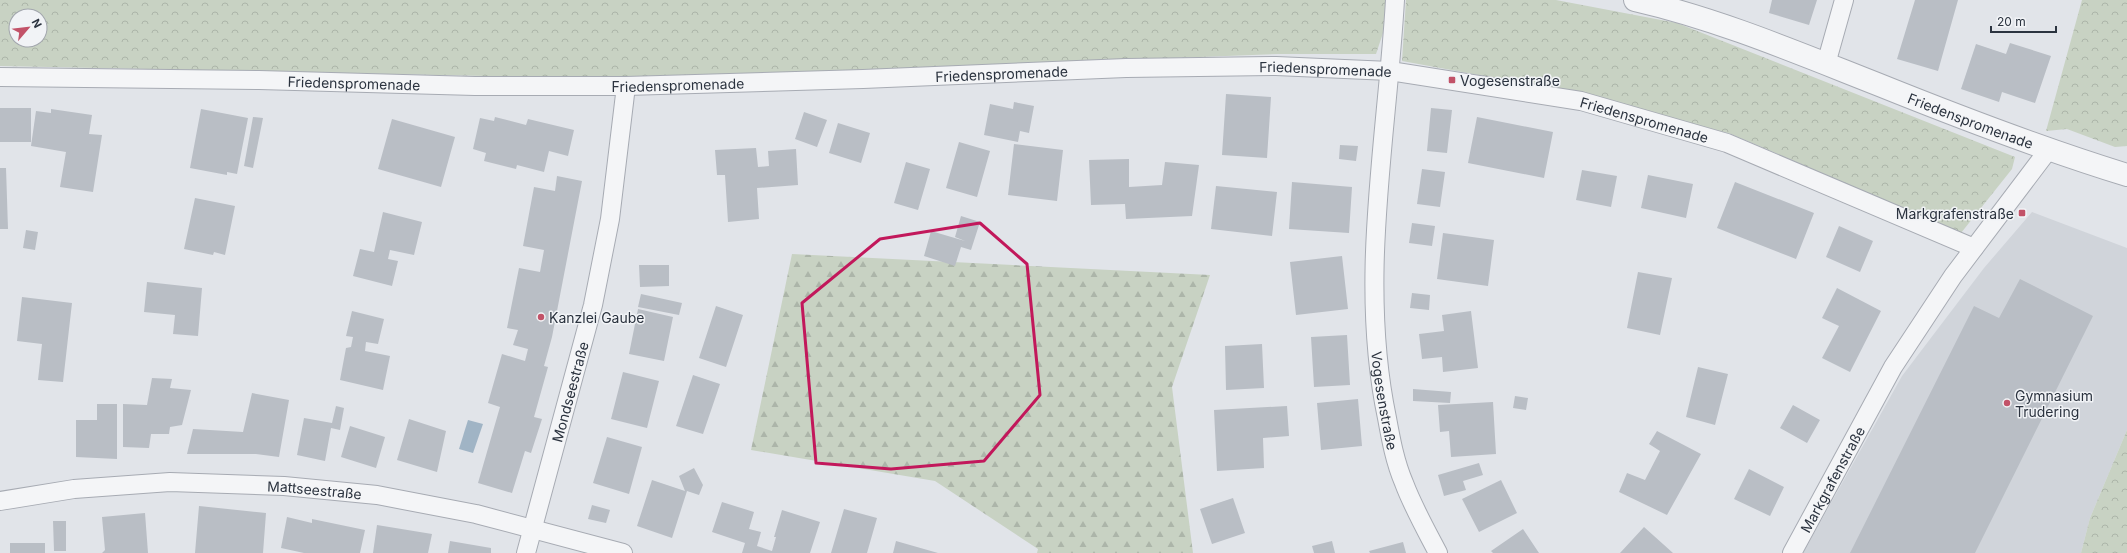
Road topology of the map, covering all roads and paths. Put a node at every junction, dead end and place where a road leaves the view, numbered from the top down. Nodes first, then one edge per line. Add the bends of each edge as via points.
1 (1395, 0) edge
2 (1635, 0) edge
3 (1844, 0) edge
4 (1826, 64) junction
5 (1390, 71) junction
6 (0, 77) edge
7 (626, 86) junction
8 (2049, 149) junction
9 (2127, 175) edge
10 (1974, 248) junction
11 (0, 500) edge
12 (532, 530) junction
13 (526, 553) edge
14 (623, 553) edge
15 (1438, 553) edge
16 (1792, 553) edge

1 - 5 street, Vogesenstraße
2 - 4 street, Friedenspromenade via 1680,10
3 - 4 street
4 - 8 street, Friedenspromenade
5 - 7 street, Friedenspromenade via 1276,66 1126,68
5 - 10 street, Friedenspromenade via 1581,101 1727,143
5 - 15 street, Vogesenstraße via 1375,236 1374,313 1380,385 1394,453 1404,482
6 - 7 street, Friedenspromenade via 475,86
7 - 12 street, Mondseestraße via 610,219 593,305
8 - 9 street, Friedenspromenade
8 - 10 street, Markgrafenstraße
10 - 16 street, Markgrafenstraße via 1893,366
11 - 12 street, Mattseestraße via 74,489 170,482 284,486 377,495 476,514
12 - 13 street, Mondseestraße
12 - 14 street, Mattseestraße

